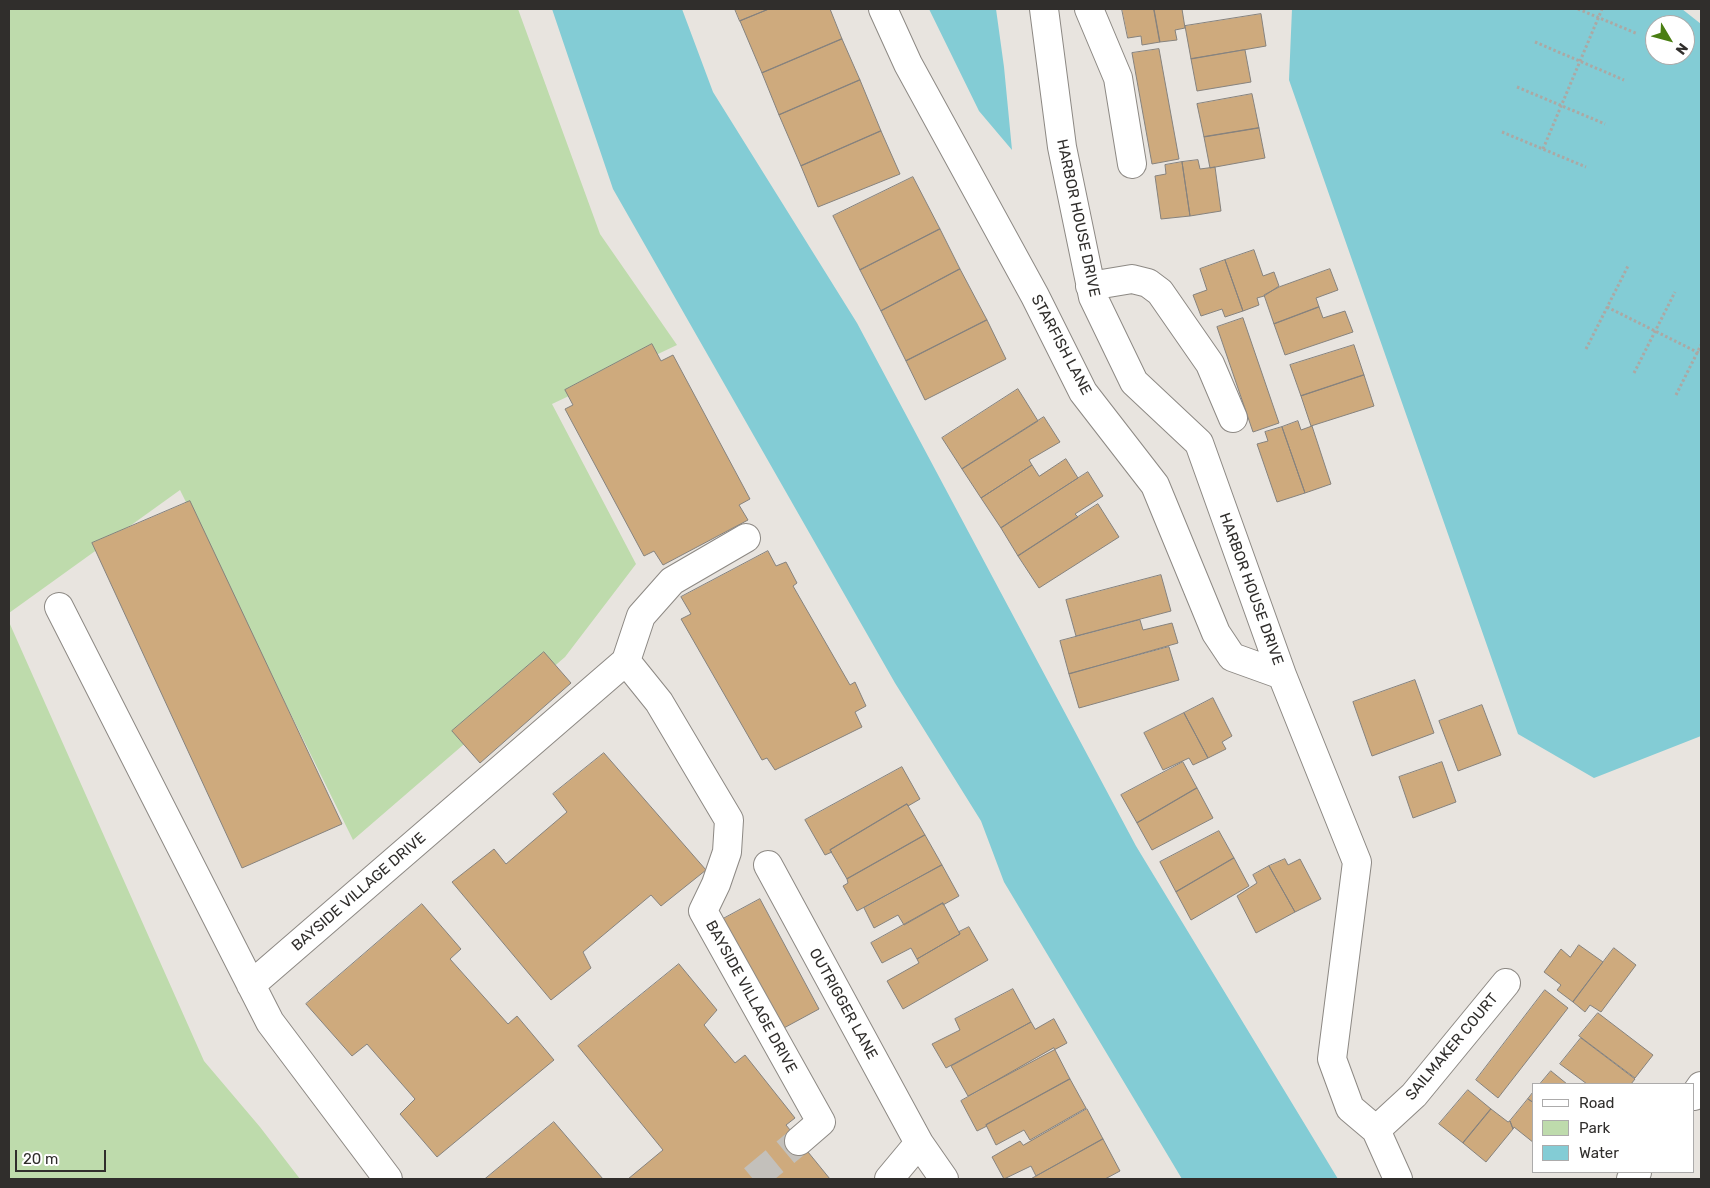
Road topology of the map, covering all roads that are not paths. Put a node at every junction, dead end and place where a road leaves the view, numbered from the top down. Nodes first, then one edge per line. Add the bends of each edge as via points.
1 (883, 9) edge
2 (1044, 9) edge
3 (1089, 9) edge
4 (1132, 164) dead end
5 (1090, 286) junction
6 (1233, 418) dead end
7 (746, 538) dead end
8 (59, 607) dead end
9 (626, 661) junction
10 (1282, 675) junction
11 (768, 865) dead end
12 (1506, 983) dead end
13 (251, 985) junction
14 (1376, 1130) junction
15 (799, 1140) tunnel mouth
16 (919, 1143) junction
17 (388, 1179) edge
18 (889, 1179) edge
19 (944, 1179) edge
20 (1398, 1179) edge

1 - 10 street, STARFISH LANE via 908,64 1031,288 1083,392 1155,485 1216,633 1232,657
2 - 5 street, HARBOR HOUSE DRIVE via 1062,147
3 - 4 street via 1118,78
5 - 6 street via 1132,280 1148,283 1160,292 1210,364
5 - 10 street, HARBOR HOUSE DRIVE via 1134,382 1199,443
7 - 9 street via 672,581 641,616
8 - 13 street
9 - 13 street, BAYSIDE VILLAGE DRIVE
9 - 15 street, BAYSIDE VILLAGE DRIVE via 659,702 729,820 727,852 703,911 821,1122
10 - 14 street, HARBOR HOUSE DRIVE via 1357,862 1332,1059 1350,1108
11 - 16 street, OUTRIGGER LANE
12 - 14 street, SAILMAKER COURT via 1414,1095
13 - 17 street via 270,1022
14 - 20 street, HARBOR HOUSE DRIVE
16 - 18 street
16 - 19 street, OUTRIGGER LANE

